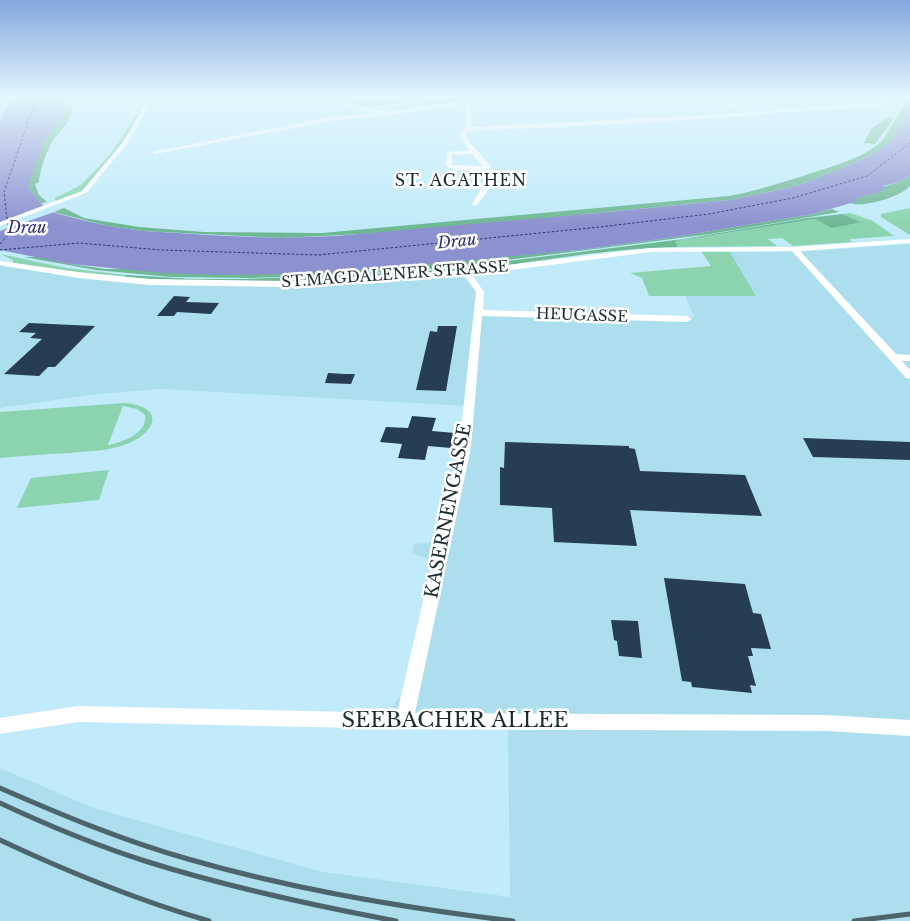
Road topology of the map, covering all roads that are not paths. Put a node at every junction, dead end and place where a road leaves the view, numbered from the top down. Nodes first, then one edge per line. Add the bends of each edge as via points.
1 (128, 139) edge
2 (224, 139) edge
3 (464, 139) edge
4 (155, 152) dead end
5 (472, 152) junction
6 (488, 168) junction
7 (68, 202) junction
8 (475, 204) dead end
9 (0, 224) edge
10 (0, 229) edge
11 (910, 241) edge
12 (794, 249) junction
13 (0, 263) edge
14 (467, 273) junction
15 (477, 313) junction
16 (687, 319) dead end
17 (891, 357) junction
18 (910, 358) edge
19 (910, 376) edge
20 (404, 721) junction
21 (0, 726) edge
22 (910, 728) edge

1 - 7 street via 86,194
2 - 4 street
3 - 5 street
5 - 6 street
5 - 6 street via 449,154 450,166
6 - 8 street via 490,181
7 - 9 street
7 - 10 street
11 - 12 street, ST.MAGDALENER STRASSE
12 - 14 street, ST.MAGDALENER STRASSE via 651,250
12 - 17 street
13 - 14 street, ST.MAGDALENER STRASSE via 161,283 287,284
14 - 15 street, KASERNENGASSE via 479,290
15 - 16 street, HEUGASSE
15 - 20 street, KASERNENGASSE via 465,447
17 - 18 street
17 - 19 street
20 - 21 street, SEEBACHER ALLEE via 78,714
20 - 22 street, SEEBACHER ALLEE via 826,723

